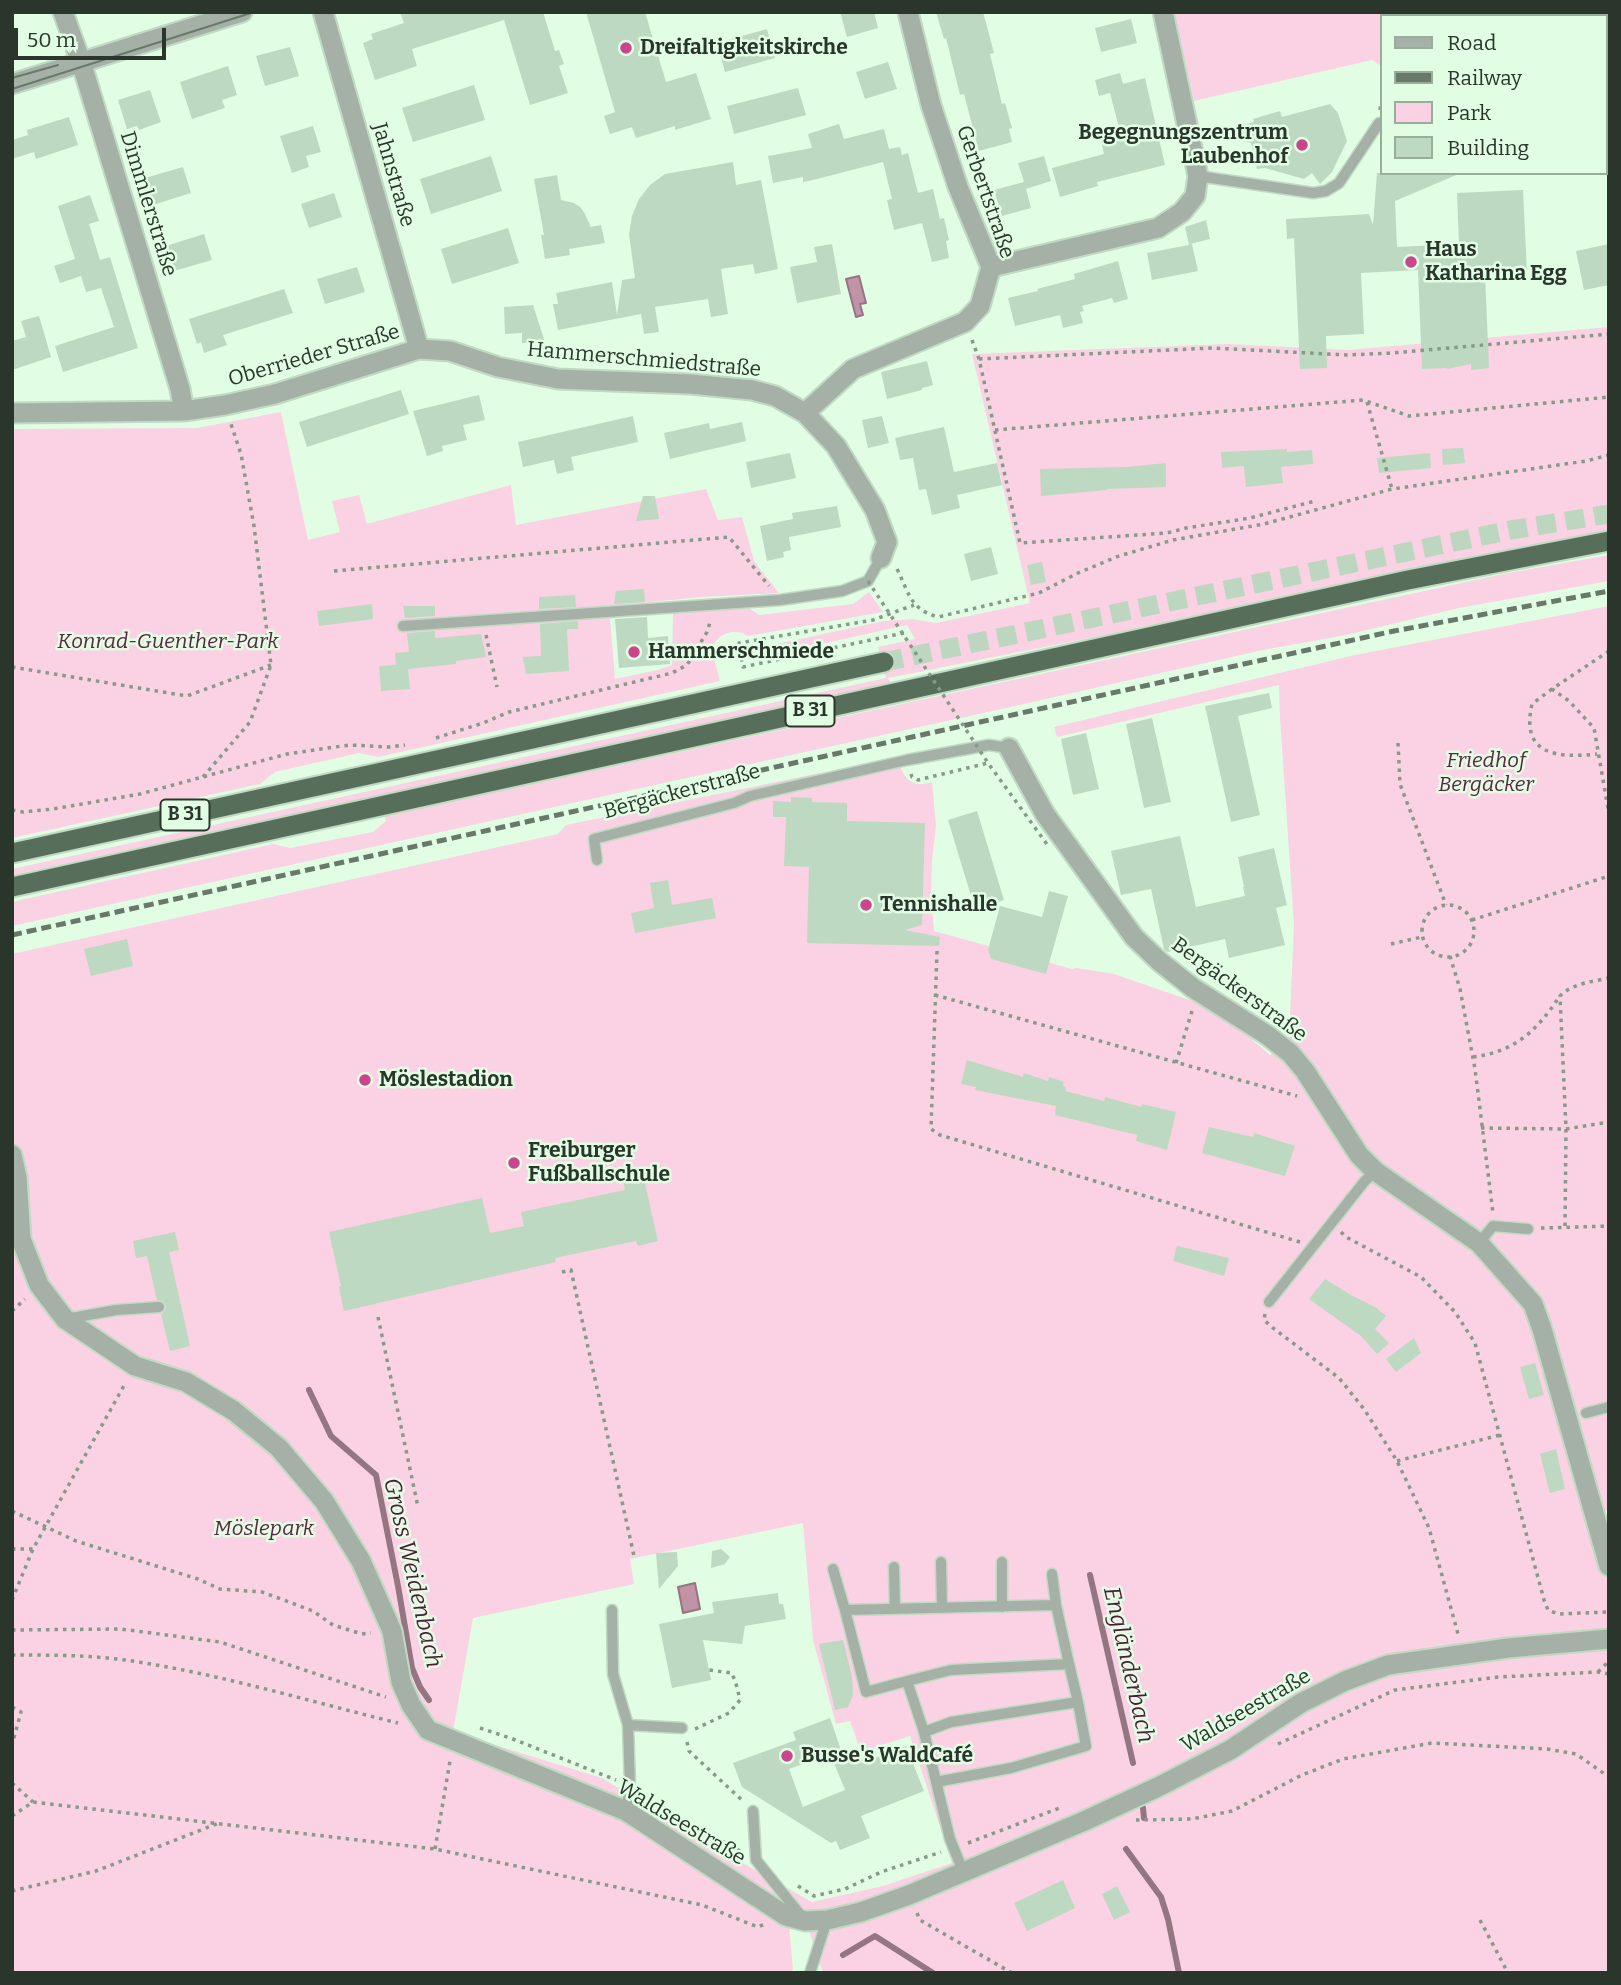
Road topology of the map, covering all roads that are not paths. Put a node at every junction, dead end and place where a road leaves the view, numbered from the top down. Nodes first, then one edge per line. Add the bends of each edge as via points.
1 (64, 12) edge
2 (242, 12) edge
3 (323, 12) edge
4 (908, 12) edge
5 (1163, 12) edge
6 (82, 64) junction
7 (12, 85) edge
8 (1379, 123) dead end
9 (1198, 176) junction
10 (991, 267) junction
11 (419, 349) junction
12 (184, 411) junction
13 (12, 413) edge
14 (804, 413) junction
15 (1609, 541) edge
16 (881, 558) joint
17 (403, 626) dead end
18 (884, 662) tunnel mouth
19 (1009, 748) joint
20 (12, 853) edge
21 (597, 860) dead end
22 (12, 887) edge
23 (12, 1155) edge
24 (1375, 1171) junction
25 (1528, 1229) road end
26 (1479, 1243) junction
27 (1269, 1301) road end
28 (159, 1307) dead end
29 (65, 1319) junction
30 (1609, 1407) edge
31 (1586, 1413) dead end
32 (1002, 1562) dead end
33 (941, 1563) dead end
34 (1609, 1566) edge
35 (894, 1567) dead end
36 (833, 1569) dead end
37 (1052, 1574) dead end
38 (1056, 1605) junction
39 (1002, 1606) junction
40 (942, 1608) junction
41 (895, 1609) junction
42 (612, 1610) dead end
43 (845, 1610) junction
44 (1609, 1639) edge
45 (1069, 1664) junction
46 (907, 1681) junction
47 (1079, 1702) junction
48 (628, 1725) junction
49 (682, 1728) road end
50 (924, 1732) junction
51 (936, 1782) junction
52 (626, 1811) junction
53 (753, 1811) road end
54 (963, 1871) junction
55 (796, 1918) junction
56 (827, 1920) junction
57 (810, 1973) edge

1 - 6 street, Dimmlerstraße
2 - 6 street
3 - 11 street, Jahnstraße
4 - 10 street, Gerbertstraße via 931,105
5 - 9 street
6 - 7 street
6 - 12 street, Dimmlerstraße
8 - 9 lane via 1339,183 1326,191
9 - 10 street via 1195,196 1182,212 1158,228
10 - 14 street, Gerbertstraße via 979,306 965,322 853,369
11 - 12 street, Oberrieder Straße via 275,394
11 - 14 street, Hammerschmiedstraße via 450,351 558,379 752,390 775,396
12 - 13 street, Oberrieder Straße
14 - 16 street, Hammerschmiedstraße via 836,446 875,510 887,542
15 - 22 highway, B 31 via 1408,580
16 - 17 lane, Hammerschmiedstraße via 869,581 842,591 780,600
18 - 20 highway, B 31
19 - 21 lane, Bergäckerstraße via 989,745 907,760 750,796 594,839
19 - 24 street, Bergäckerstraße via 1050,821 1134,937 1202,994 1290,1053 1359,1155
23 - 29 street via 21,1239 39,1285
24 - 26 street, Bergäckerstraße
24 - 27 lane
25 - 26 lane via 1493,1226
26 - 34 street, Bergäckerstraße via 1534,1304
28 - 29 lane
29 - 52 street, Waldseestraße via 135,1366 187,1381 279,1448 324,1501 360,1561 392,1631 401,1682 428,1730
30 - 31 lane
32 - 39 lane
33 - 40 lane
35 - 41 lane
36 - 43 lane
37 - 38 lane
38 - 39 lane
38 - 45 lane
39 - 40 lane
40 - 41 lane
41 - 43 lane
42 - 48 lane via 613,1674
43 - 46 lane via 866,1692
44 - 54 street, Waldseestraße via 1388,1665 1300,1703 1230,1750 1158,1787
45 - 46 lane via 951,1670
45 - 47 lane
46 - 50 lane
47 - 50 lane via 951,1722
47 - 51 lane via 1086,1746 1011,1768
48 - 49 lane
48 - 52 lane
50 - 51 lane
51 - 54 lane
52 - 55 street, Waldseestraße
53 - 55 lane via 756,1860
54 - 56 street, Waldseestraße via 909,1895
55 - 56 street, Waldseestraße
56 - 57 lane

